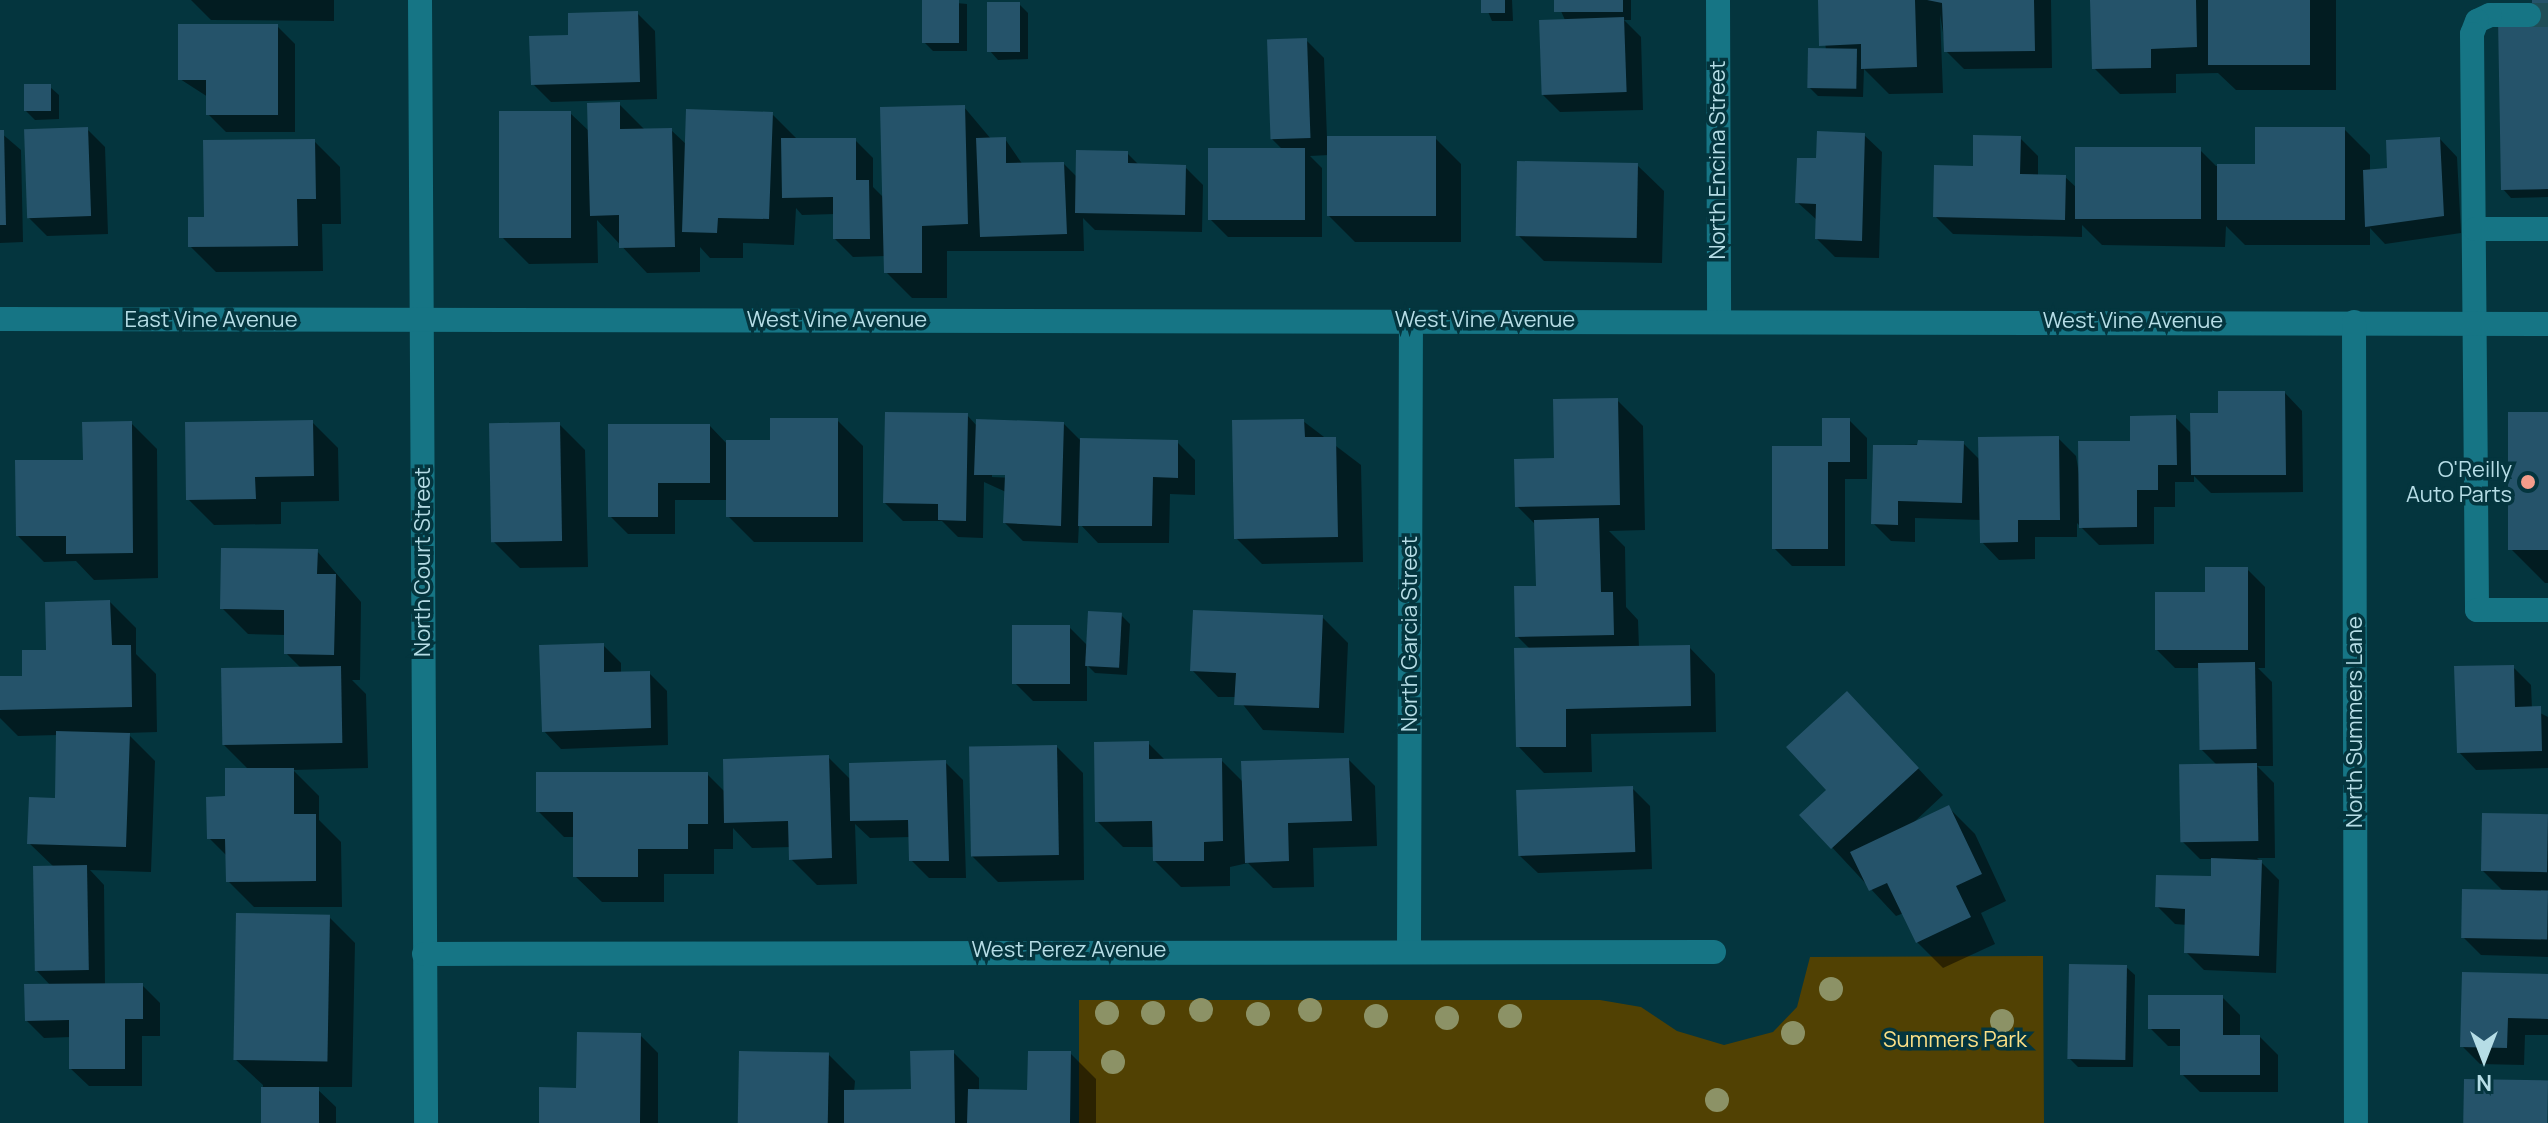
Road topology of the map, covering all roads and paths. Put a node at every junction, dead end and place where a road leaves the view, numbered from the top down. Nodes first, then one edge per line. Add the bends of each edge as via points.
1 (420, 0) edge
2 (1718, 0) edge
3 (2529, 15) tunnel mouth
4 (2475, 229) junction
5 (2548, 229) edge
6 (0, 319) edge
7 (1719, 319) junction
8 (422, 320) junction
9 (1411, 320) junction
10 (2354, 322) junction
11 (2474, 323) junction
12 (2548, 324) edge
13 (2548, 610) edge
14 (1409, 947) junction
15 (1714, 952) dead end
16 (424, 954) junction
17 (426, 1123) edge
18 (2356, 1123) edge

1 - 8 street, North Court Street
2 - 7 street, North Encina Street
3 - 4 street via 2490,15 2477,21 2472,34
4 - 5 street
4 - 11 street
6 - 8 street, East Vine Avenue
7 - 9 street, West Vine Avenue
7 - 10 street, West Vine Avenue
8 - 9 street, West Vine Avenue
8 - 16 street, North Court Street
9 - 14 street, North Garcia Street
10 - 11 street, West Vine Avenue
10 - 18 street, North Summers Lane
11 - 12 street, West Vine Avenue
11 - 13 street via 2477,610
14 - 15 street, West Perez Avenue
14 - 16 street, West Perez Avenue
16 - 17 street, North Court Street

